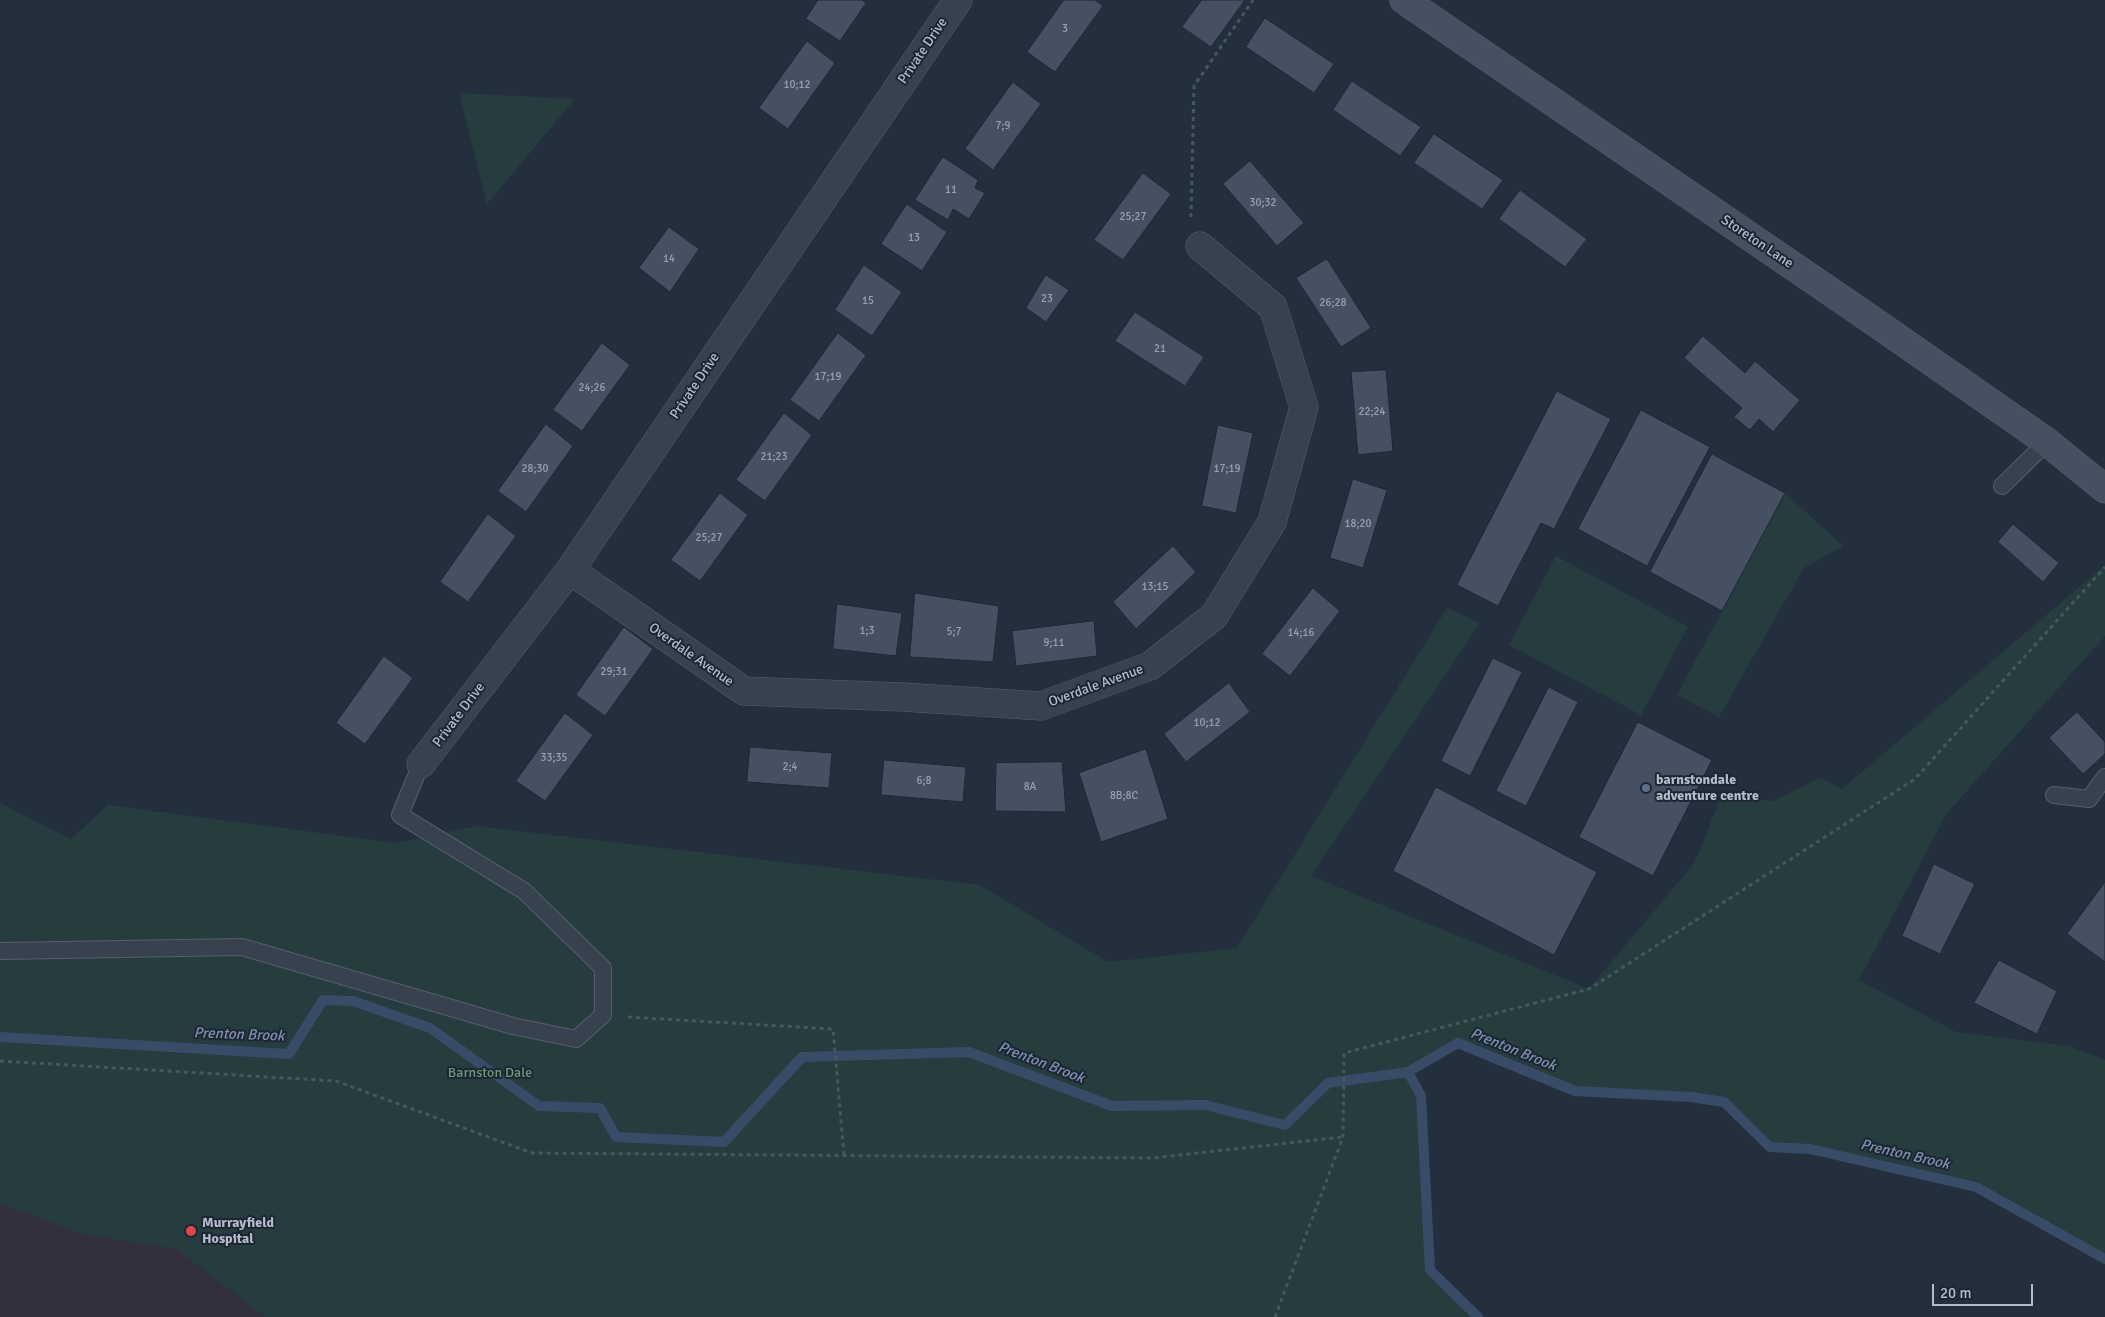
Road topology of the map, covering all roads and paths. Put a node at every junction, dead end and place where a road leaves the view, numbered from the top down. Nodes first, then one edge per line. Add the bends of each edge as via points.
1 (958, 0) edge
2 (1253, 0) edge
3 (1404, 0) edge
4 (1200, 246) joint
5 (2047, 442) junction
6 (2002, 486) dead end
7 (2105, 489) edge
8 (2105, 567) edge
9 (570, 570) junction
10 (421, 764) joint
11 (2105, 778) edge
12 (2054, 795) dead end
13 (0, 951) edge
14 (603, 1016) junction
15 (0, 1061) edge
16 (1343, 1137) junction
17 (844, 1156) junction
18 (1276, 1317) edge

1 - 9 street, Private Drive
2 - 4 path via 1194,86 1190,214
3 - 5 street, Storeton Lane
4 - 9 street, Overdale Avenue via 1273,307 1304,407 1272,522 1214,616 1150,666 1041,706 744,691
5 - 6 lane
5 - 7 street, Storeton Lane
8 - 16 path via 1915,779 1589,989 1344,1053
9 - 10 street, Private Drive
10 - 14 lane via 400,815 524,891 603,968
11 - 12 lane via 2089,799
13 - 14 lane via 242,947 513,1026 576,1039
14 - 17 path via 833,1029
15 - 17 path via 336,1081 532,1153
16 - 17 path via 1152,1158
16 - 18 path

